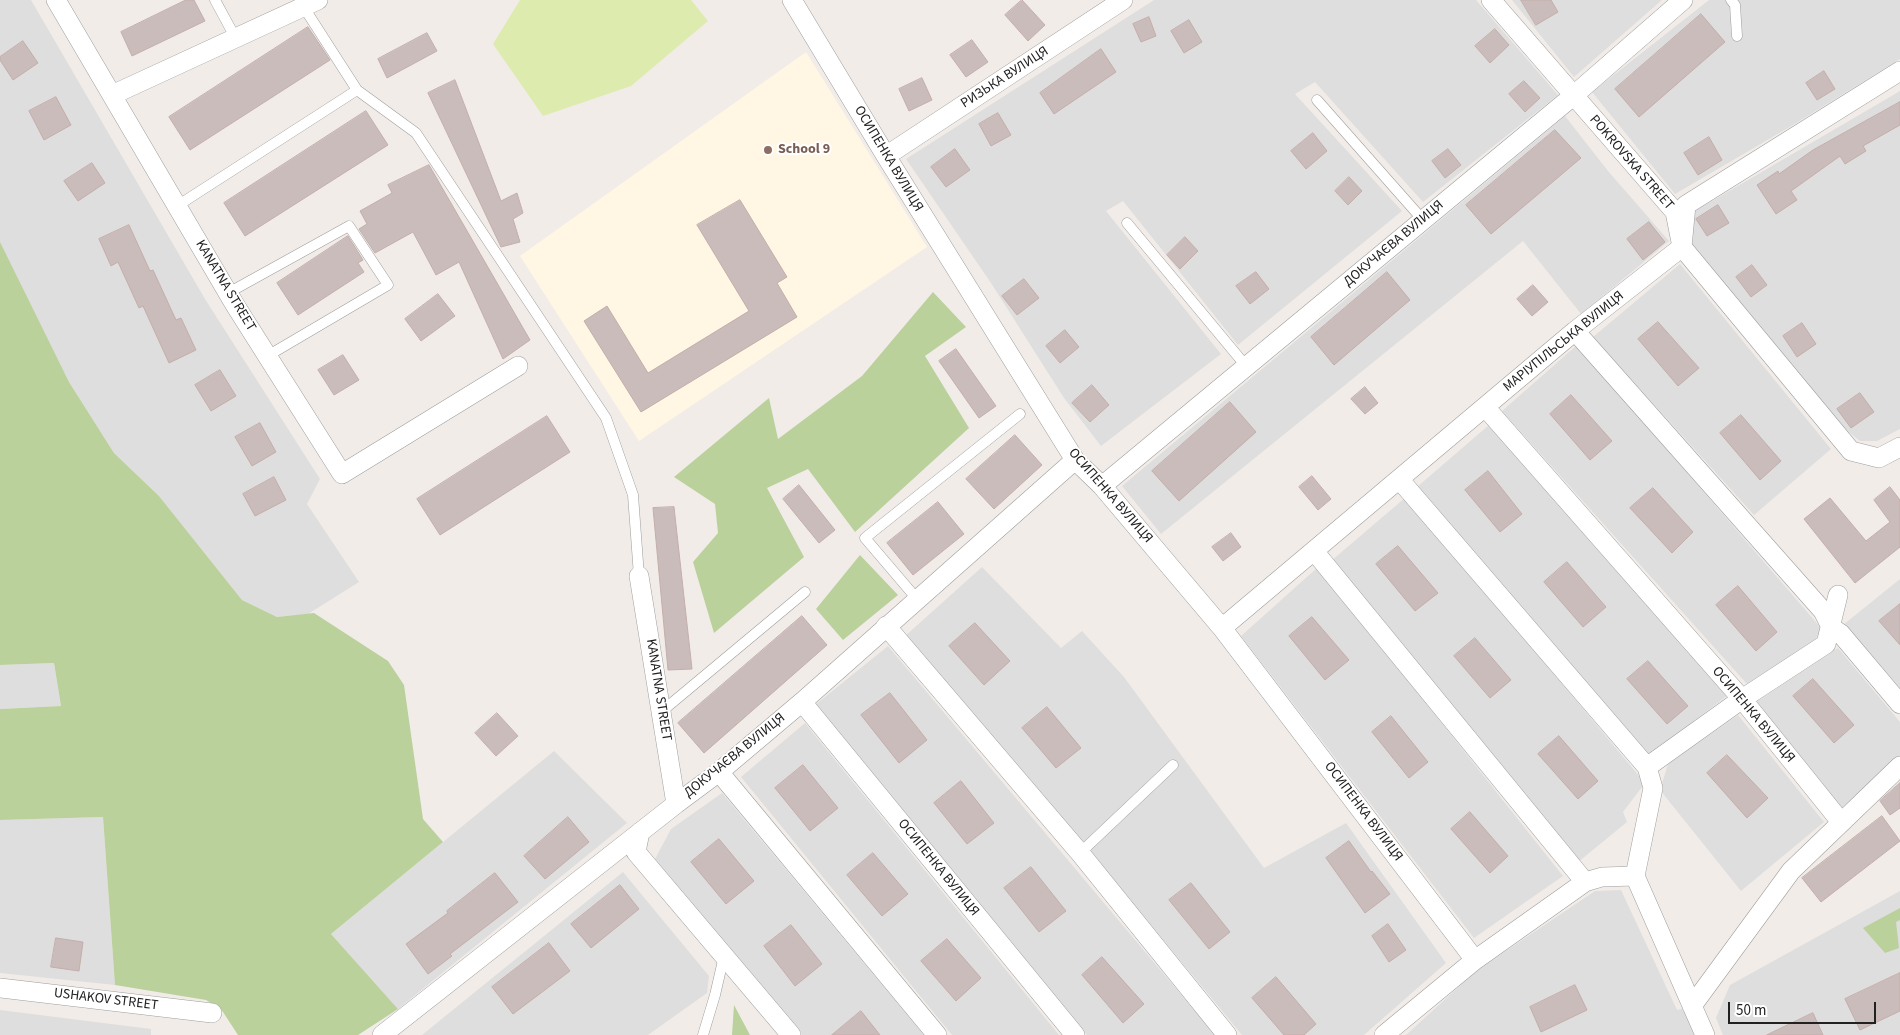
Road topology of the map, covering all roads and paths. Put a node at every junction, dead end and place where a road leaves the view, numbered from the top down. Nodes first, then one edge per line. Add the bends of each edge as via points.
1 (56, 0) edge
2 (215, 0) edge
3 (792, 0) edge
4 (1123, 0) edge
5 (1491, 0) edge
6 (1683, 0) edge
7 (1731, 0) edge
8 (311, 3) edge
9 (1737, 36) dead end
10 (235, 37) junction
11 (1900, 71) edge
12 (357, 90) junction
13 (112, 95) junction
14 (1573, 96) junction
15 (1317, 100) dead end
16 (886, 156) junction
17 (177, 206) junction
18 (1423, 220) junction
19 (1127, 223) dead end
20 (1682, 247) junction
21 (228, 293) junction
22 (1575, 331) junction
23 (269, 355) junction
24 (518, 366) dead end
25 (1246, 366) junction
26 (1485, 407) junction
27 (1020, 414) dead end
28 (1900, 447) edge
29 (1075, 460) junction
30 (1399, 480) junction
31 (1102, 486) junction
32 (1314, 551) junction
33 (639, 576) joint
34 (805, 592) dead end
35 (1838, 596) dead end
36 (917, 599) junction
37 (886, 626) junction
38 (1831, 626) junction
39 (1222, 628) junction
40 (1742, 699) junction
41 (802, 702) junction
42 (1900, 704) edge
43 (661, 712) junction
44 (1173, 765) dead end
45 (1900, 766) edge
46 (1647, 767) junction
47 (719, 772) junction
48 (676, 804) junction
49 (1841, 822) junction
50 (640, 832) junction
51 (1080, 853) junction
52 (1634, 876) junction
53 (1585, 882) junction
54 (724, 956) junction
55 (1475, 960) junction
56 (0, 988) edge
57 (1692, 1006) junction
58 (212, 1013) dead end
59 (382, 1035) edge
60 (703, 1035) edge
61 (791, 1035) edge
62 (938, 1035) edge
63 (1075, 1035) edge
64 (1227, 1035) edge
65 (1384, 1035) edge
66 (1705, 1035) edge

1 - 13 street, KANATNA STREET
2 - 10 lane
3 - 16 street, ОСИПЕНКА ВУЛИЦЯ
4 - 16 street, РИЗЬКА ВУЛИЦЯ
5 - 14 street, POKROVSKA STREET
6 - 14 street, ДОКУЧАЄВА ВУЛИЦЯ
7 - 9 lane via 1735,4
8 - 10 street
8 - 12 lane
10 - 13 street
11 - 20 street via 1686,205
12 - 17 lane
12 - 33 lane via 416,134 606,418 633,495
13 - 17 street, KANATNA STREET
14 - 18 street, ДОКУЧАЄВА ВУЛИЦЯ
14 - 20 street, POKROVSKA STREET via 1675,212
15 - 18 lane
16 - 29 street, ОСИПЕНКА ВУЛИЦЯ
17 - 21 street, KANATNA STREET
18 - 25 street, ДОКУЧАЄВА ВУЛИЦЯ
19 - 25 lane
20 - 22 street, МАРІУПІЛЬСЬКА ВУЛИЦЯ
20 - 28 street, POKROVSKA STREET via 1850,451 1879,458
21 - 23 street, KANATNA STREET
21 - 23 lane via 349,226 388,285
22 - 26 street, МАРІУПІЛЬСЬКА ВУЛИЦЯ
22 - 38 street via 1823,611
23 - 24 street, KANATNA STREET via 342,474
25 - 31 street, ДОКУЧАЄВА ВУЛИЦЯ
26 - 30 street, МАРІУПІЛЬСЬКА ВУЛИЦЯ
26 - 40 street, ОСИПЕНКА ВУЛИЦЯ
27 - 36 lane via 865,538
29 - 31 street, ОСИПЕНКА ВУЛИЦЯ
29 - 36 street, ДОКУЧАЄВА ВУЛИЦЯ
30 - 32 street, МАРІУПІЛЬСЬКА ВУЛИЦЯ
30 - 46 street
31 - 39 street, ОСИПЕНКА ВУЛИЦЯ
32 - 39 street, МАРІУПІЛЬСЬКА ВУЛИЦЯ
32 - 53 street
33 - 43 street, KANATNA STREET
34 - 43 lane
35 - 38 street
36 - 37 street, ДОКУЧАЄВА ВУЛИЦЯ
37 - 41 street, ДОКУЧАЄВА ВУЛИЦЯ
37 - 51 street
38 - 40 street via 1826,644
38 - 42 street
39 - 55 street, ОСИПЕНКА ВУЛИЦЯ
40 - 46 street
40 - 49 street, ОСИПЕНКА ВУЛИЦЯ
41 - 47 street, ДОКУЧАЄВА ВУЛИЦЯ
41 - 63 street, ОСИПЕНКА ВУЛИЦЯ
43 - 48 street, KANATNA STREET
44 - 51 lane
45 - 49 street
46 - 52 street via 1653,788
47 - 48 street, ДОКУЧАЄВА ВУЛИЦЯ
47 - 62 street
48 - 50 street, ДОКУЧАЄВА ВУЛИЦЯ
49 - 57 street via 1791,871
50 - 54 street via 636,852
50 - 59 street, ДОКУЧАЄВА ВУЛИЦЯ
51 - 64 street
52 - 53 street via 1602,876
52 - 57 street
53 - 55 street
54 - 60 lane
54 - 61 street
55 - 65 street
56 - 58 street, USHAKOV STREET
57 - 66 street

